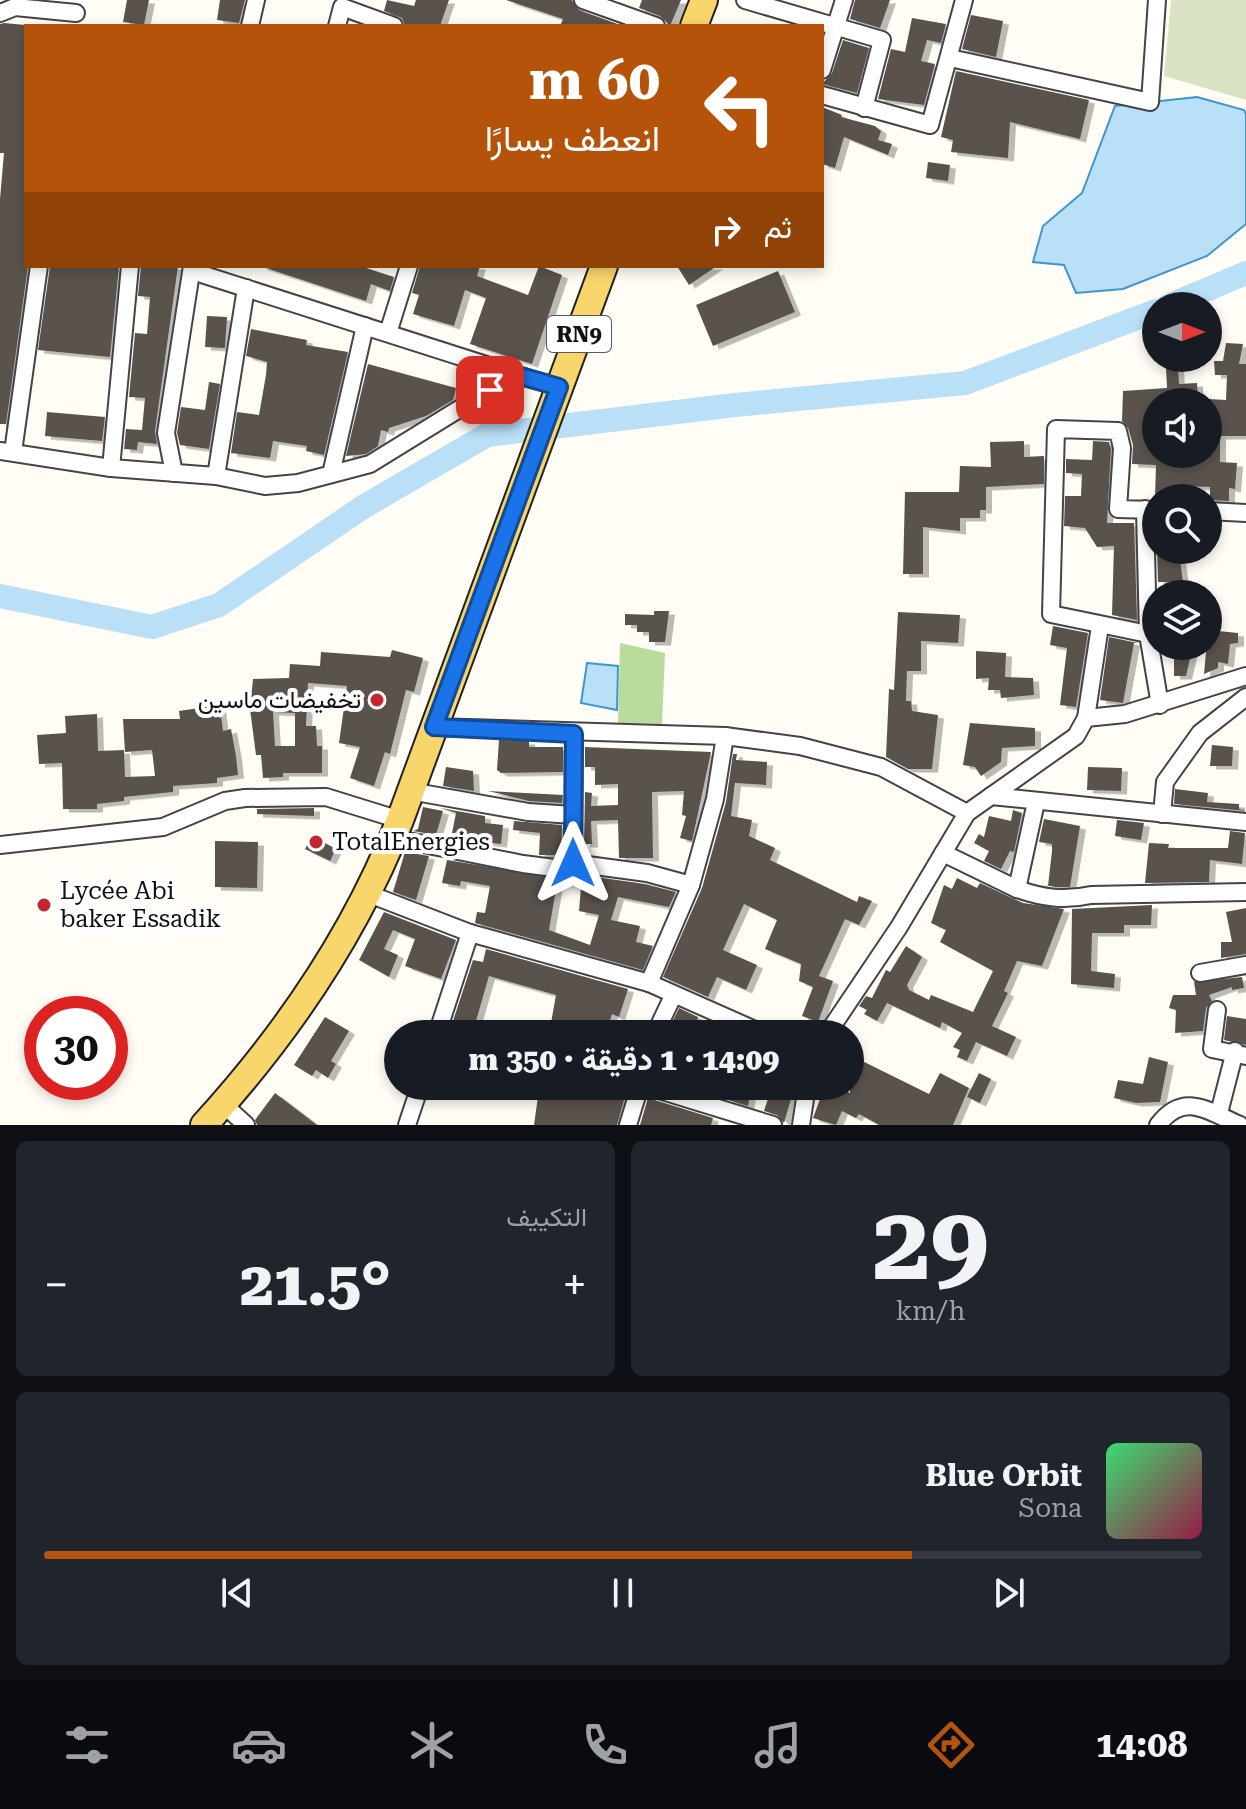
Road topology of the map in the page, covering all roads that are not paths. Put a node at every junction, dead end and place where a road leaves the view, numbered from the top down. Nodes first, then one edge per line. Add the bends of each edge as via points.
1 (256, 0) edge
2 (583, 0) edge
3 (704, 0) edge
4 (745, 0) edge
5 (844, 0) edge
6 (964, 0) edge
7 (1157, 0) edge
8 (343, 3) edge
9 (0, 13) edge
10 (76, 13) edge
11 (250, 24) edge
12 (338, 24) edge
13 (390, 24) edge
14 (650, 24) edge
15 (695, 24) edge
16 (835, 26) junction
17 (950, 58) junction
18 (824, 63) edge
19 (824, 96) edge
20 (864, 108) junction
21 (39, 268) edge
22 (130, 268) edge
23 (192, 268) edge
24 (408, 268) edge
25 (603, 268) edge
26 (246, 288) junction
27 (365, 326) junction
28 (388, 333) junction
29 (524, 377) junction
30 (556, 394) junction
31 (6, 452) edge
32 (111, 468) junction
33 (174, 473) junction
34 (331, 474) junction
35 (216, 476) junction
36 (1142, 510) edge
37 (1222, 512) edge
38 (1246, 513) edge
39 (1100, 626) junction
40 (1142, 633) edge
41 (1152, 660) edge
42 (1246, 676) edge
43 (1246, 697) edge
44 (1160, 705) junction
45 (1086, 718) junction
46 (434, 727) junction
47 (574, 734) junction
48 (725, 736) junction
49 (410, 791) junction
50 (991, 796) junction
51 (1036, 802) junction
52 (967, 813) junction
53 (1162, 814) junction
54 (573, 815) junction
55 (1246, 822) edge
56 (397, 829) junction
57 (0, 845) edge
58 (943, 853) junction
59 (573, 863) junction
60 (691, 885) junction
61 (1017, 889) junction
62 (1246, 892) edge
63 (369, 894) junction
64 (470, 933) junction
65 (1246, 965) edge
66 (1200, 973) dead end
67 (649, 983) junction
68 (673, 996) junction
69 (1217, 1010) dead end
70 (442, 1020) edge
71 (662, 1020) edge
72 (730, 1020) edge
73 (836, 1020) edge
74 (1240, 1053) edge
75 (415, 1100) edge
76 (636, 1100) edge
77 (692, 1100) edge
78 (805, 1100) edge
79 (223, 1104) junction
80 (1219, 1113) junction
81 (204, 1125) edge
82 (246, 1125) edge
83 (407, 1125) edge
84 (628, 1125) edge
85 (773, 1125) edge
86 (801, 1125) edge
87 (1158, 1125) edge
88 (1240, 1125) edge

1 - 11 street
2 - 14 street
3 - 15 main road
4 - 16 street
5 - 16 street
6 - 17 street
7 - 17 street via 1150,102
8 - 12 street
8 - 13 street
9 - 10 street via 15,7
16 - 18 street
16 - 20 street via 882,40
17 - 20 street via 930,125
19 - 20 street
21 - 31 street
22 - 32 street
23 - 26 street
23 - 33 street via 166,433
24 - 28 street
25 - 30 main road, RN9
26 - 27 street
26 - 35 street
27 - 28 street
27 - 34 street
28 - 29 street
29 - 30 street
29 - 34 street via 490,390 370,464
30 - 46 main road, RN9
31 - 32 street
32 - 33 street
33 - 35 street
34 - 35 street via 265,486
36 - 39 street via 1118,509 1118,431 1056,429 1051,614
37 - 38 street
39 - 40 street
39 - 45 street
41 - 44 street
42 - 44 street
43 - 53 street via 1200,733 1165,782
44 - 45 street
45 - 50 street via 1076,736
46 - 47 street
46 - 49 main road, RN9
47 - 48 street
47 - 54 street
48 - 52 street via 800,746 881,767
48 - 60 street via 715,799
49 - 54 street
49 - 56 main road, RN9
50 - 51 street
50 - 52 street
51 - 53 street
51 - 61 street
52 - 58 street
53 - 55 street
54 - 59 street
56 - 57 street via 326,797 261,797 225,801 163,827
56 - 59 street via 554,868
56 - 63 main road, RN9
58 - 61 street
58 - 73 street
59 - 60 street
60 - 67 street
61 - 62 street via 1072,899
63 - 64 street
63 - 79 main road, RN9 via 318,981
64 - 67 street
64 - 70 street
65 - 66 street
67 - 68 street
68 - 71 street
68 - 72 street
69 - 74 street via 1212,1049
74 - 80 street
75 - 83 street
76 - 84 street
77 - 85 street
78 - 86 street
79 - 81 main road, RN9
79 - 82 street
80 - 87 street via 1176,1108
80 - 88 street

